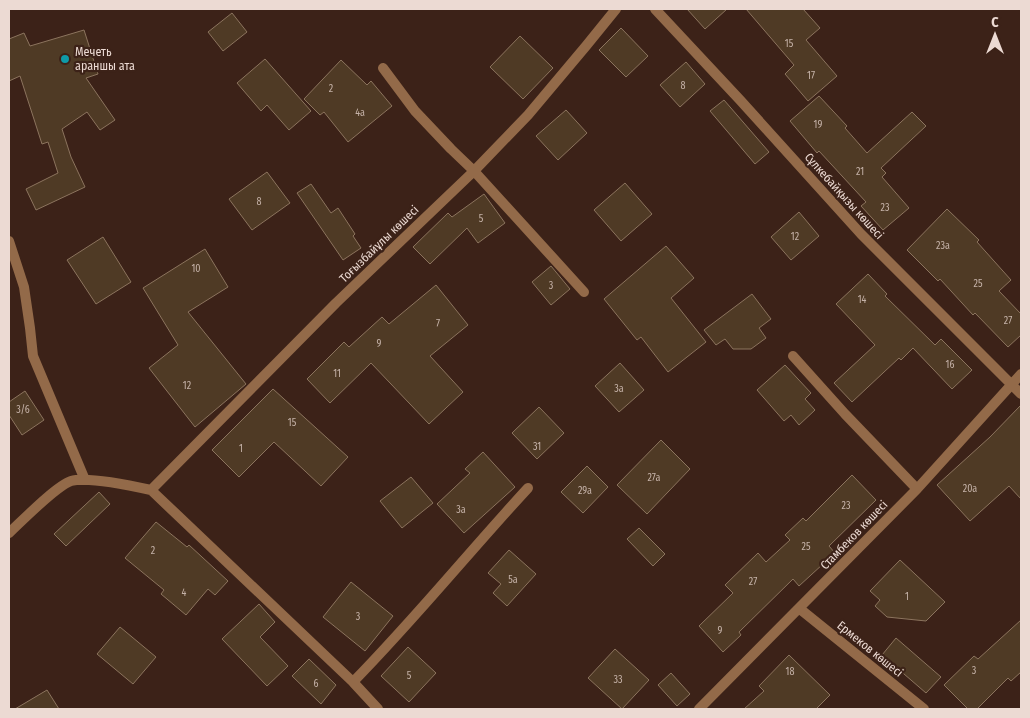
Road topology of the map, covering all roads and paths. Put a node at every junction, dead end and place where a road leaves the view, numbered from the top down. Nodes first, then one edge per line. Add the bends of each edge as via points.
1 (616, 9) edge
2 (655, 9) edge
3 (384, 68) dead end
4 (474, 171) junction
5 (9, 241) edge
6 (584, 292) dead end
7 (793, 356) dead end
8 (1021, 374) edge
9 (1011, 385) junction
10 (1021, 394) edge
11 (85, 480) junction
12 (528, 488) dead end
13 (917, 489) junction
14 (151, 490) junction
15 (9, 533) edge
16 (800, 609) junction
17 (353, 682) junction
18 (378, 709) edge
19 (699, 709) edge
20 (924, 709) edge

1 - 4 street, Тоғызбайұлы көшесі via 528,115
2 - 9 street, Сұлкебайқызы көшесі via 861,234
3 - 4 street via 415,111
4 - 6 street
4 - 14 street, Тоғызбайұлы көшесі via 336,303
5 - 11 street via 24,287 32,356
7 - 13 street
8 - 9 street, Стамбеков көшесі
9 - 10 street, Сұлкебайқызы көшесі
9 - 13 street, Стамбеков көшесі
11 - 14 street
11 - 15 street via 71,481 59,488
12 - 17 street via 397,637
13 - 16 street, Стамбеков көшесі
14 - 17 street
16 - 19 street, Стамбеков көшесі
16 - 20 street, Ермеков көшесі
17 - 18 street

